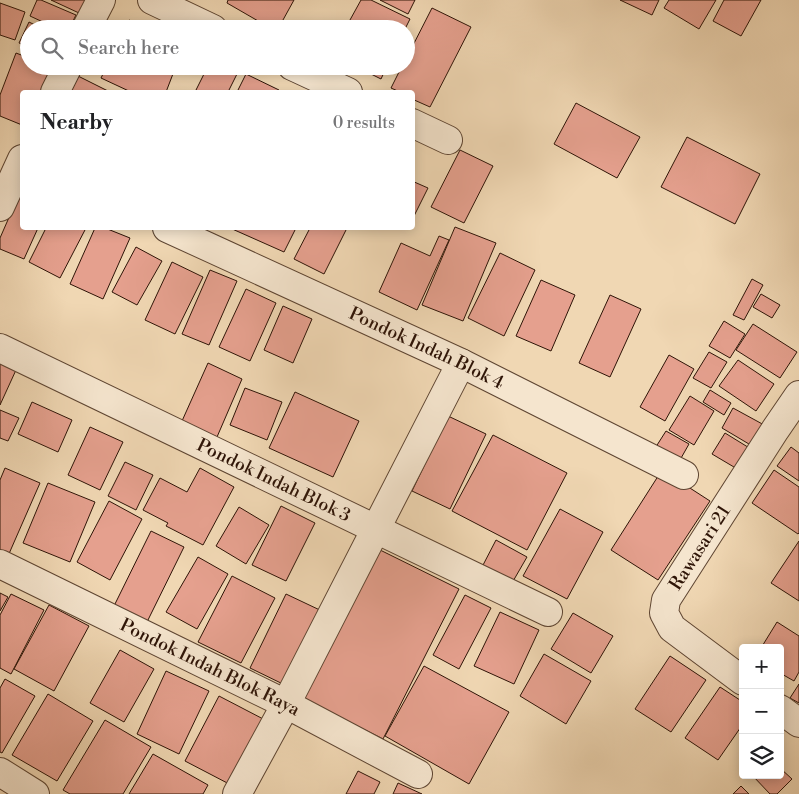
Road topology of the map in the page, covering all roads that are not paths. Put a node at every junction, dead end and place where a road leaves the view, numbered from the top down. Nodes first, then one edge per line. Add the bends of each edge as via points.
1 (100, 0) edge
2 (152, 0) edge
3 (90, 20) edge
4 (194, 20) edge
5 (64, 75) edge
6 (311, 75) edge
7 (56, 90) edge
8 (344, 90) edge
9 (415, 124) edge
10 (448, 140) dead end
11 (17, 158) edge
12 (0, 208) edge
13 (170, 230) edge
14 (0, 348) edge
15 (461, 363) junction
16 (799, 395) edge
17 (684, 475) dead end
18 (376, 529) junction
19 (0, 564) edge
20 (548, 612) dead end
21 (739, 678) edge
22 (286, 704) junction
23 (784, 712) edge
24 (799, 723) edge
25 (0, 772) edge
26 (418, 774) dead end
27 (35, 794) edge
28 (237, 794) edge

1 - 3 street
2 - 4 street
5 - 7 street
6 - 8 street
9 - 10 street
11 - 12 street
13 - 15 street, Pondok Indah Blok 4
14 - 18 street, Pondok Indah Blok 3
15 - 17 street, Pondok Indah Blok 4
15 - 18 street
16 - 21 street, Rawasari 21 via 666,600 664,613 672,628
18 - 20 street, Pondok Indah Blok 3
18 - 22 street
19 - 22 street, Pondok Indah Blok Raya
22 - 26 street, Pondok Indah Blok Raya
22 - 28 street
23 - 24 street
25 - 27 street

